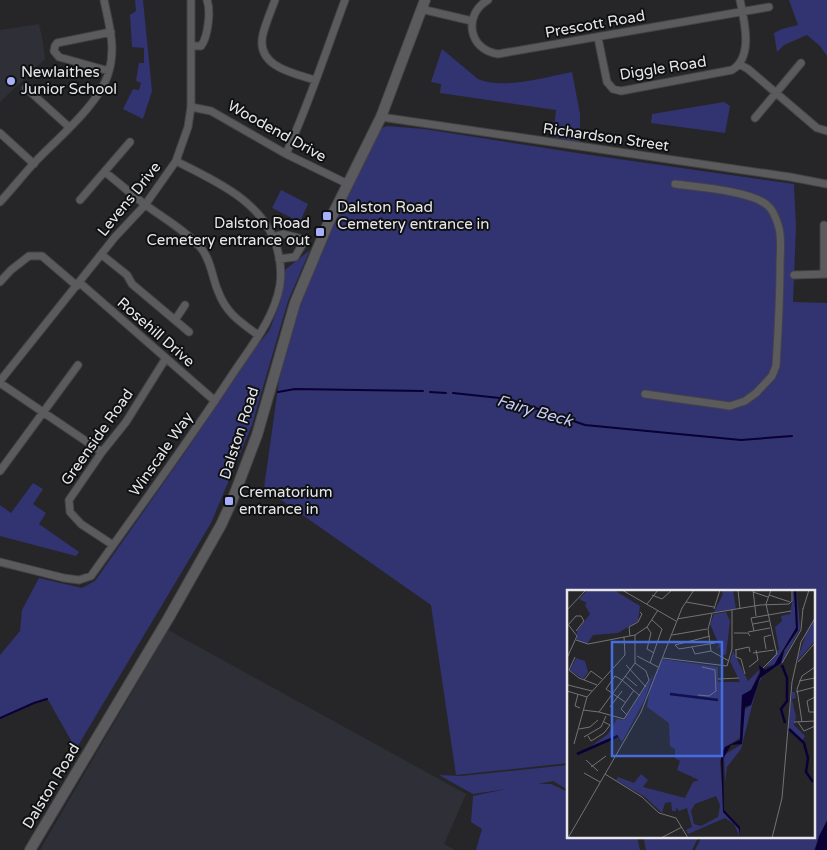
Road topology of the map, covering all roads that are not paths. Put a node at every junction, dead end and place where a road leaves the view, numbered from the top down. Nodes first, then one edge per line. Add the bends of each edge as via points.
1 (104, 0) edge
2 (191, 0) edge
3 (208, 0) edge
4 (275, 0) edge
5 (345, 0) edge
6 (488, 0) edge
7 (740, 0) edge
8 (423, 5) edge
9 (769, 7) dead end
10 (742, 12) junction
11 (472, 21) junction
12 (111, 32) junction
13 (598, 38) junction
14 (192, 46) junction
15 (801, 63) dead end
16 (740, 64) junction
17 (110, 71) junction
18 (315, 80) junction
19 (26, 88) dead end
20 (776, 92) junction
21 (191, 107) junction
22 (381, 117) junction
23 (755, 118) dead end
24 (69, 126) junction
25 (827, 131) edge
26 (0, 133) edge
27 (130, 142) dead end
28 (286, 154) junction
29 (176, 161) junction
30 (34, 164) junction
31 (105, 172) junction
32 (348, 184) junction
33 (675, 184) dead end
34 (827, 184) edge
35 (80, 200) dead end
36 (0, 202) edge
37 (145, 205) junction
38 (824, 225) dead end
39 (273, 238) junction
40 (102, 254) junction
41 (279, 259) junction
42 (826, 274) edge
43 (794, 275) dead end
44 (0, 282) edge
45 (78, 284) junction
46 (185, 305) dead end
47 (175, 320) junction
48 (189, 332) dead end
49 (258, 335) junction
50 (166, 358) junction
51 (78, 365) dead end
52 (0, 382) edge
53 (645, 394) dead end
54 (215, 402) junction
55 (44, 413) junction
56 (102, 452) junction
57 (0, 471) edge
58 (113, 545) junction
59 (0, 562) edge
60 (30, 850) edge

1 - 12 street
2 - 14 street, Levens Drive
3 - 14 street via 209,17 204,41 201,46
4 - 18 street via 263,33 265,55 277,67
5 - 18 street
6 - 11 street via 476,10
7 - 10 street
8 - 11 street
8 - 22 main road, Dalston Road
9 - 10 street, Prescott Road
10 - 13 street, Prescott Road
10 - 16 street via 745,44
11 - 13 street, Prescott Road via 475,40 481,48 492,53 504,54
12 - 17 street
12 - 17 street via 57,43 54,51 59,57
13 - 16 street, Diggle Road via 607,82 613,89 621,91 732,70
14 - 21 street, Levens Drive
15 - 20 street
16 - 20 street
17 - 24 street via 94,101
18 - 28 street
19 - 24 street
20 - 23 street
20 - 25 street via 817,128
21 - 28 street, Woodend Drive via 211,110
21 - 29 street, Levens Drive via 188,128
22 - 32 main road, Dalston Road
22 - 34 street, Richardson Street
24 - 30 street
26 - 30 street
27 - 31 street
28 - 32 street, Woodend Drive
29 - 37 street, Levens Drive
29 - 39 street, Winscale Way via 242,199
30 - 36 street
31 - 35 street
31 - 37 street
32 - 60 main road, Dalston Road via 295,303 257,435 228,509 168,618
33 - 53 street via 747,196 767,205 774,213 781,241 776,366 772,376 756,393 730,406
37 - 40 street, Levens Drive
37 - 49 street via 203,250 225,305 234,317
38 - 42 street
39 - 41 street, Winscale Way
39 - 41 street via 283,234 299,238 302,245 295,256
40 - 45 street, Levens Drive
40 - 47 street
41 - 49 street, Winscale Way via 280,285 272,310
42 - 43 street
44 - 45 street, Rosehill Drive via 30,256 42,256
45 - 50 street, Rosehill Drive
45 - 52 street, Levens Drive
46 - 47 street
47 - 48 street
49 - 54 street, Winscale Way
50 - 54 street, Rosehill Drive
50 - 56 street, Greenside Road via 126,422
51 - 55 street
52 - 55 street
54 - 58 street, Winscale Way
55 - 56 street
55 - 57 street
56 - 58 street, Greenside Road via 69,500 70,512 81,524
58 - 59 street, Winscale Way via 91,576 79,580

